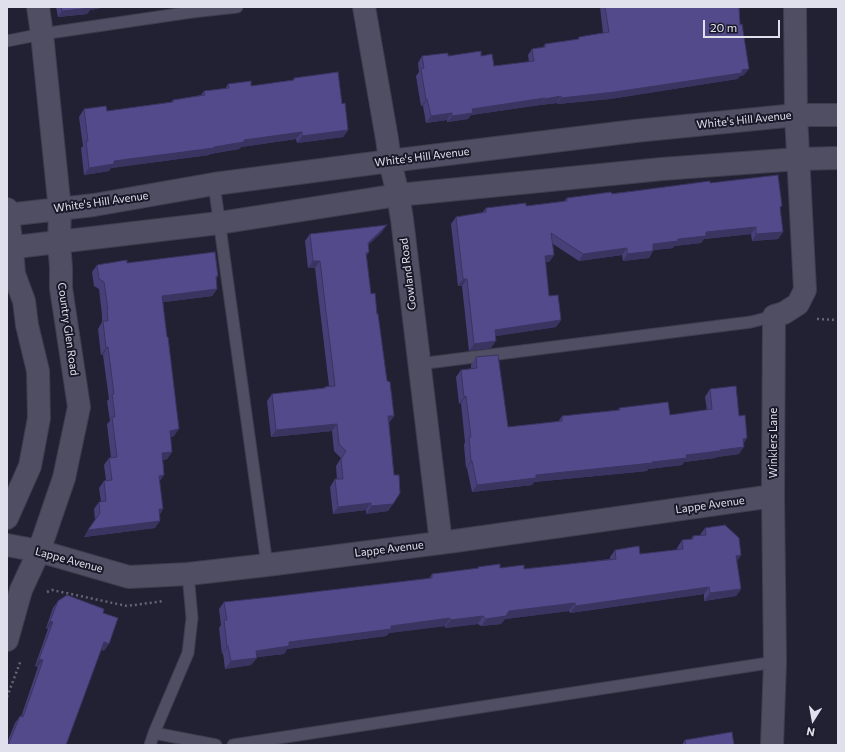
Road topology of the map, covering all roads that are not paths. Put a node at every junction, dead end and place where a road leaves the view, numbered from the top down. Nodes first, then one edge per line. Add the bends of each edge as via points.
1 (38, 7) edge
2 (237, 7) edge
3 (364, 7) edge
4 (795, 7) edge
5 (192, 9) edge
6 (42, 34) junction
7 (7, 41) edge
8 (796, 115) junction
9 (838, 115) edge
10 (838, 158) edge
11 (798, 159) junction
12 (390, 161) junction
13 (214, 184) junction
14 (398, 195) junction
15 (60, 209) junction
16 (7, 213) edge
17 (219, 223) junction
18 (59, 242) junction
19 (10, 248) edge
20 (774, 316) junction
21 (419, 364) junction
22 (773, 496) junction
23 (7, 518) edge
24 (441, 543) junction
25 (7, 545) edge
26 (39, 551) junction
27 (267, 565) junction
28 (188, 574) junction
29 (7, 640) edge
30 (775, 662) junction
31 (154, 733) junction
32 (150, 745) edge
33 (216, 745) edge
34 (233, 745) edge
35 (772, 745) edge

1 - 6 street, Country Glen Road
2 - 5 lane
3 - 12 street, Gowland Road
4 - 8 street
5 - 6 lane
6 - 7 lane
6 - 15 street, Country Glen Road
8 - 9 street, White's Hill Avenue
8 - 11 street
8 - 12 street, White's Hill Avenue via 635,131
10 - 11 street
11 - 14 street via 662,169
11 - 20 street via 805,290 798,304
12 - 13 street, White's Hill Avenue
12 - 14 street, Gowland Road
13 - 15 street, White's Hill Avenue
13 - 17 lane
14 - 17 street
14 - 21 street, Gowland Road
15 - 16 street, White's Hill Avenue
15 - 18 street, Country Glen Road
16 - 19 street
17 - 18 street
17 - 27 lane
18 - 19 street
18 - 26 street, Country Glen Road via 61,288 79,407 64,478
19 - 23 street via 38,371 39,418 30,466
20 - 21 lane via 751,322
20 - 22 street, Winklers Lane
21 - 24 street, Gowland Road
22 - 24 street, Lappe Avenue
22 - 30 street, Winklers Lane
24 - 27 street, Lappe Avenue
25 - 26 street, Lappe Avenue
26 - 28 street, Lappe Avenue via 129,577
26 - 29 street, Country Glen Road via 21,590
27 - 28 street, Lappe Avenue
28 - 31 lane via 192,618 188,653
30 - 34 lane
30 - 35 street, Winklers Lane
31 - 32 lane
31 - 33 lane

